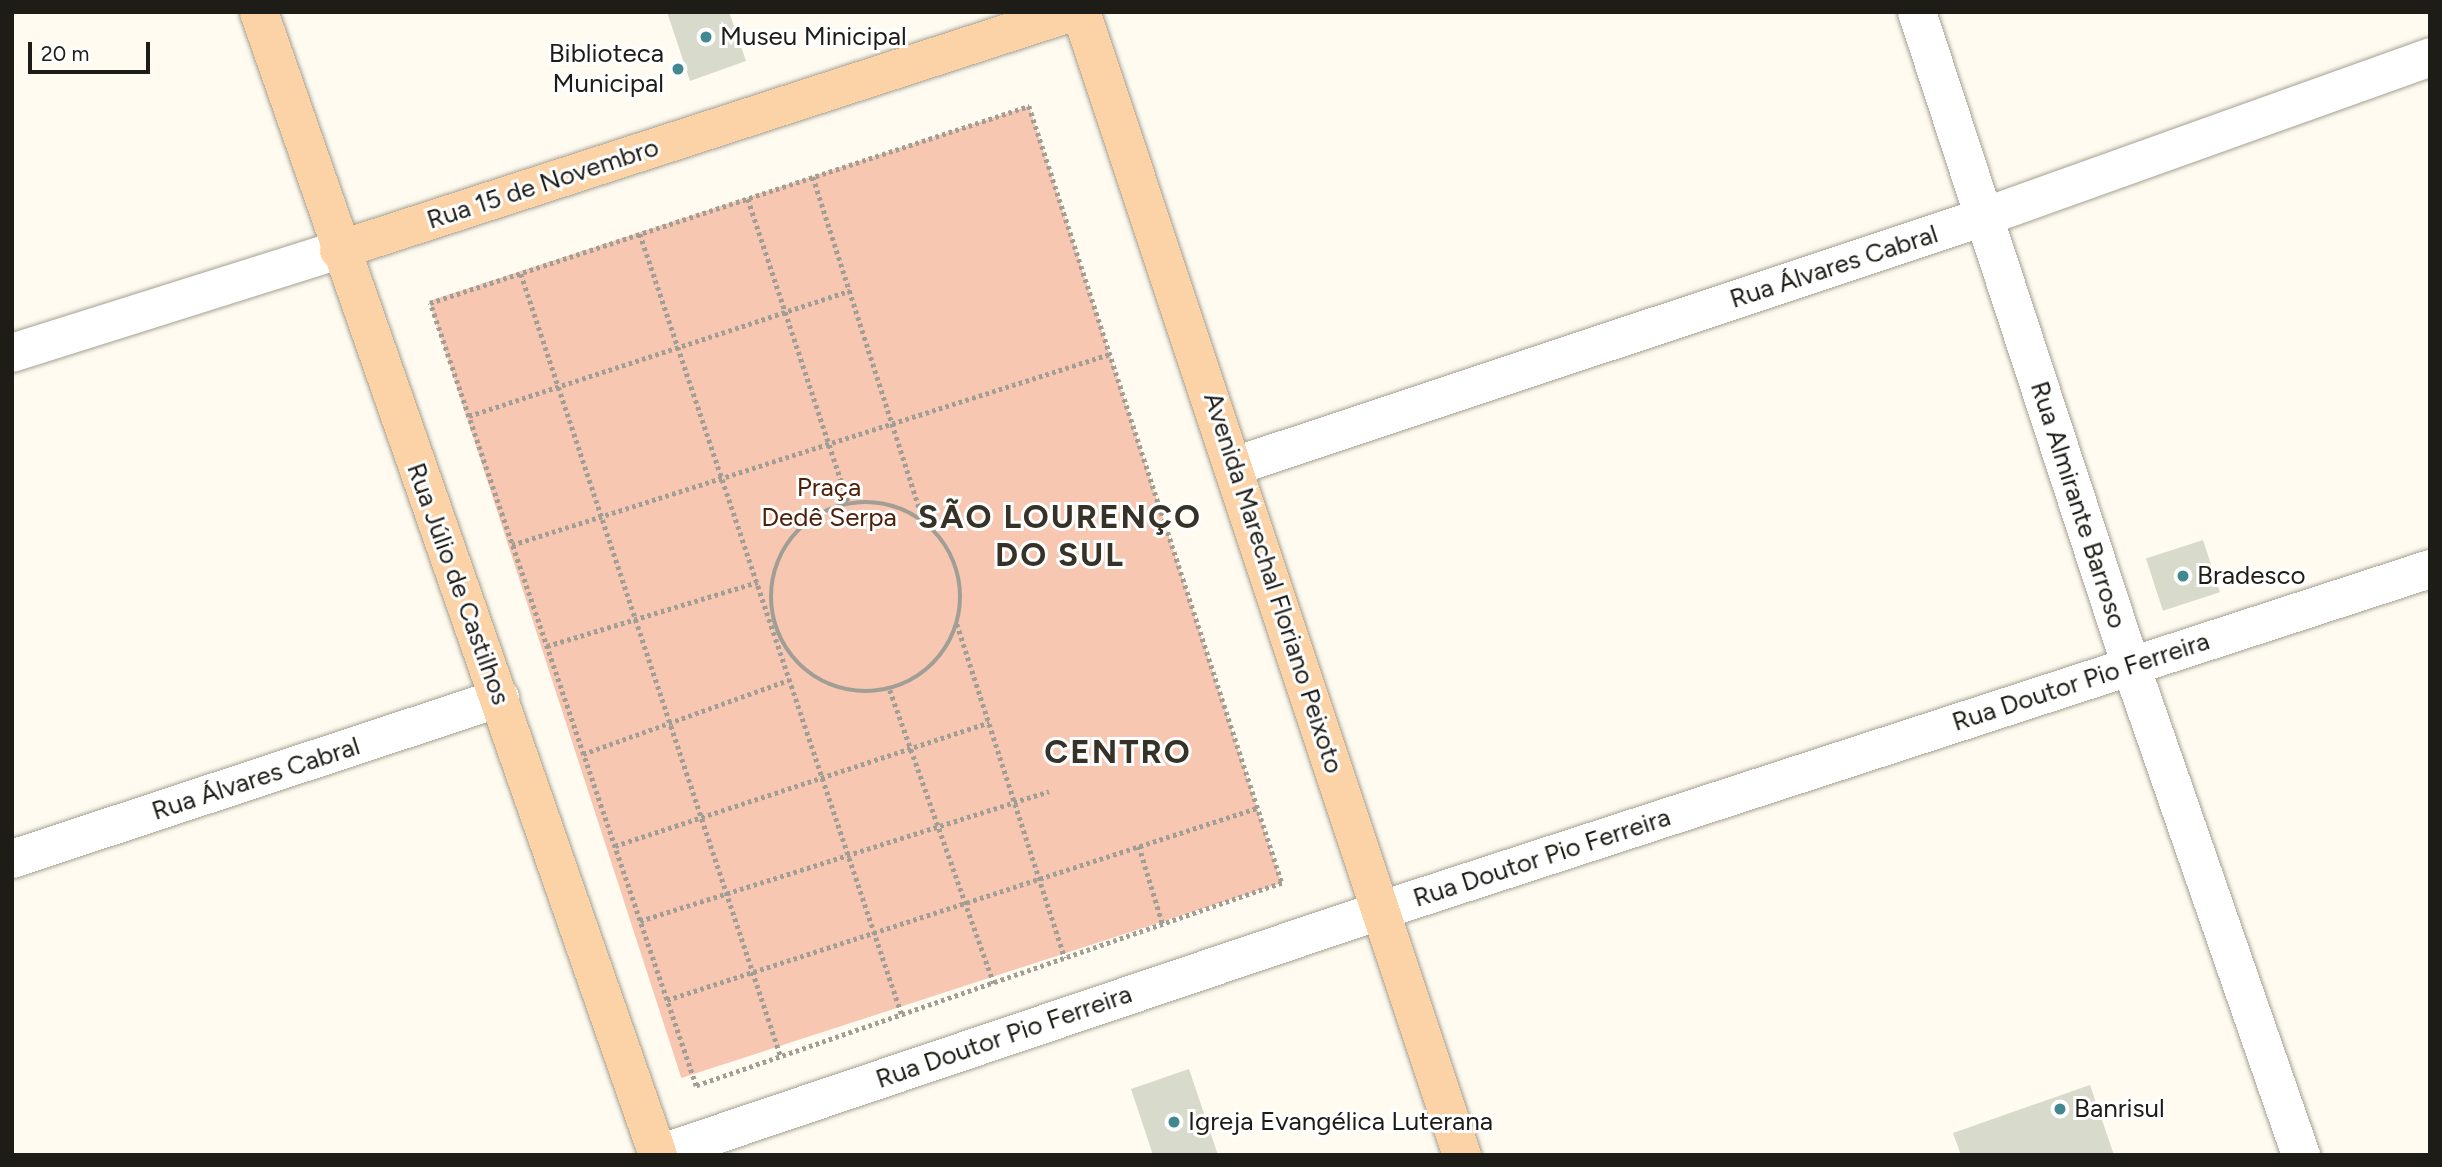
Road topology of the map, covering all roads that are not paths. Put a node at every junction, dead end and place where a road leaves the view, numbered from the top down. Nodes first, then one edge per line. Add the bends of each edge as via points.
1 (259, 12) edge
2 (1073, 12) edge
3 (1081, 12) edge
4 (1917, 12) edge
5 (2430, 57) edge
6 (1984, 217) junction
7 (339, 250) junction
8 (12, 353) edge
9 (1234, 466) junction
10 (2430, 569) edge
11 (2131, 666) junction
12 (500, 698) junction
13 (12, 859) edge
14 (1382, 910) junction
15 (657, 1155) edge
16 (1462, 1155) edge
17 (2301, 1155) edge

1 - 7 main road, Rua Júlio de Castilhos
2 - 7 main road, Rua 15 de Novembro
3 - 9 main road, Avenida Marechal Floriano Peixoto
4 - 6 street, Rua Almirante Barroso
5 - 6 street, Rua Álvares Cabral
6 - 9 street, Rua Álvares Cabral
6 - 11 street, Rua Almirante Barroso
7 - 8 street, Rua 15 de Novembro
7 - 12 main road, Rua Júlio de Castilhos
9 - 14 main road, Avenida Marechal Floriano Peixoto
10 - 11 street, Rua Doutor Pio Ferreira
11 - 14 street, Rua Doutor Pio Ferreira
11 - 17 street, Rua Almirante Barroso
12 - 13 street, Rua Álvares Cabral
12 - 15 main road, Rua Júlio de Castilhos
14 - 15 street, Rua Doutor Pio Ferreira
14 - 16 main road, Avenida Marechal Floriano Peixoto

